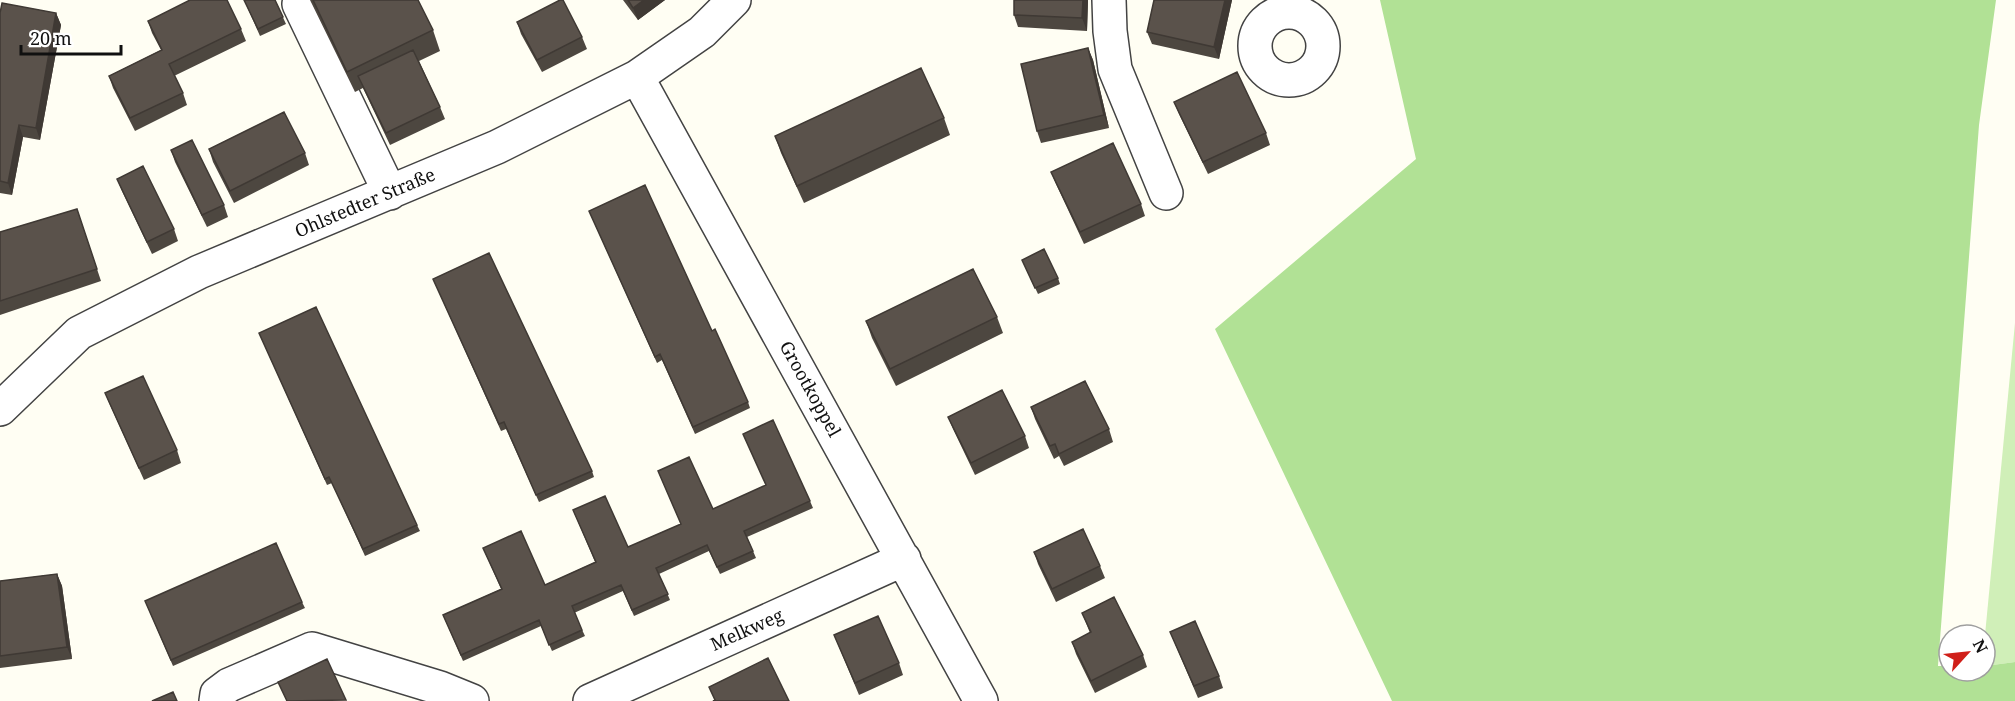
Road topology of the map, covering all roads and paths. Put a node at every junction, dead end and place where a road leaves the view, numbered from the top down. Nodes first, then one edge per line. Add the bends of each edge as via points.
1 (734, 0) edge
2 (1109, 0) edge
3 (299, 4) dead end
4 (638, 77) junction
5 (390, 192) junction
6 (1166, 193) dead end
7 (0, 409) edge
8 (904, 559) junction
9 (216, 701) edge
10 (472, 701) edge
11 (590, 701) edge
12 (981, 701) edge

1 - 4 street, Ohlstedter Straße via 702,32
2 - 6 street via 1115,69
3 - 5 street
4 - 5 street, Ohlstedter Straße via 497,147
4 - 8 street, Grootkoppel
5 - 7 street, Ohlstedter Straße via 199,272 79,333
8 - 11 street, Melkweg
8 - 12 street, Grootkoppel
9 - 10 street via 217,694 229,685 312,649

